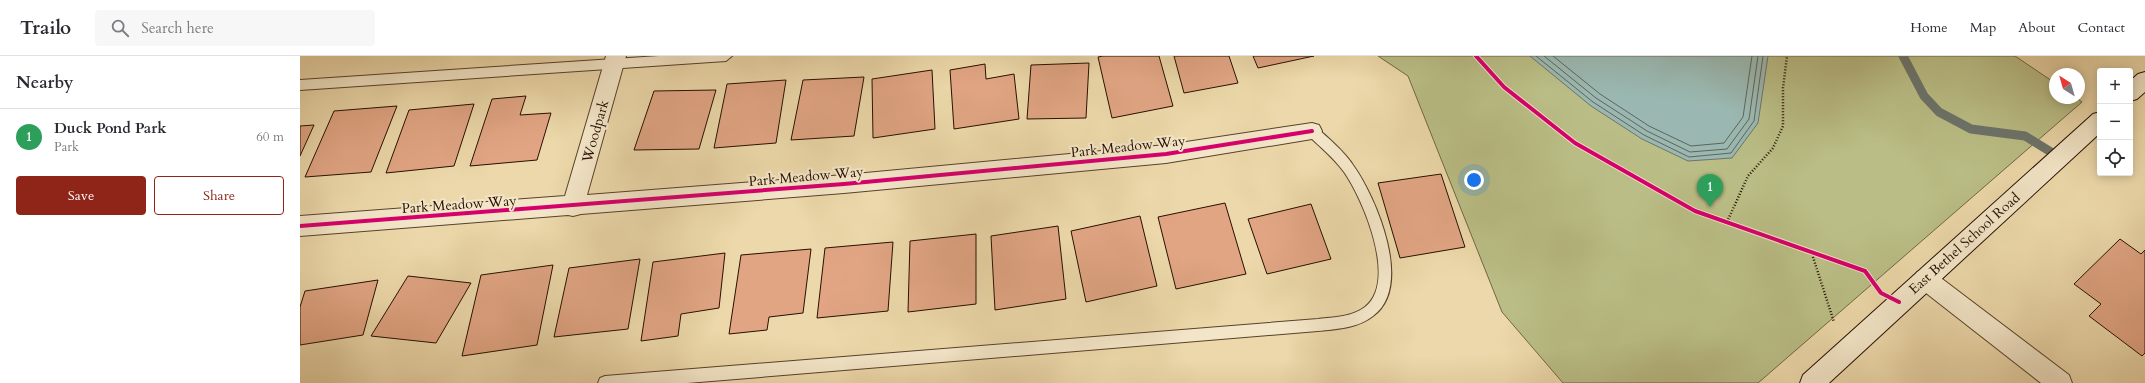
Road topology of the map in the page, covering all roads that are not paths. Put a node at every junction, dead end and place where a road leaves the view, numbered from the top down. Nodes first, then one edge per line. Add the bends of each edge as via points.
1 (726, 56) edge
2 (615, 59) edge
3 (2145, 80) edge
4 (300, 85) edge
5 (2133, 90) edge
6 (2097, 123) edge
7 (1312, 131) joint
8 (573, 206) junction
9 (300, 226) edge
10 (1925, 279) junction
11 (605, 383) edge
12 (1812, 383) edge
13 (2060, 383) edge

1 - 2 lane
2 - 4 lane
2 - 8 street, Woodpark
3 - 5 street
6 - 10 street, East Bethel School Road
7 - 8 street, Park Meadow Way via 1166,154
7 - 11 lane via 1348,167 1376,229 1385,265 1382,292 1370,311 1354,320 1310,326
8 - 9 street, Park Meadow Way
10 - 12 street, East Bethel School Road
10 - 13 street

